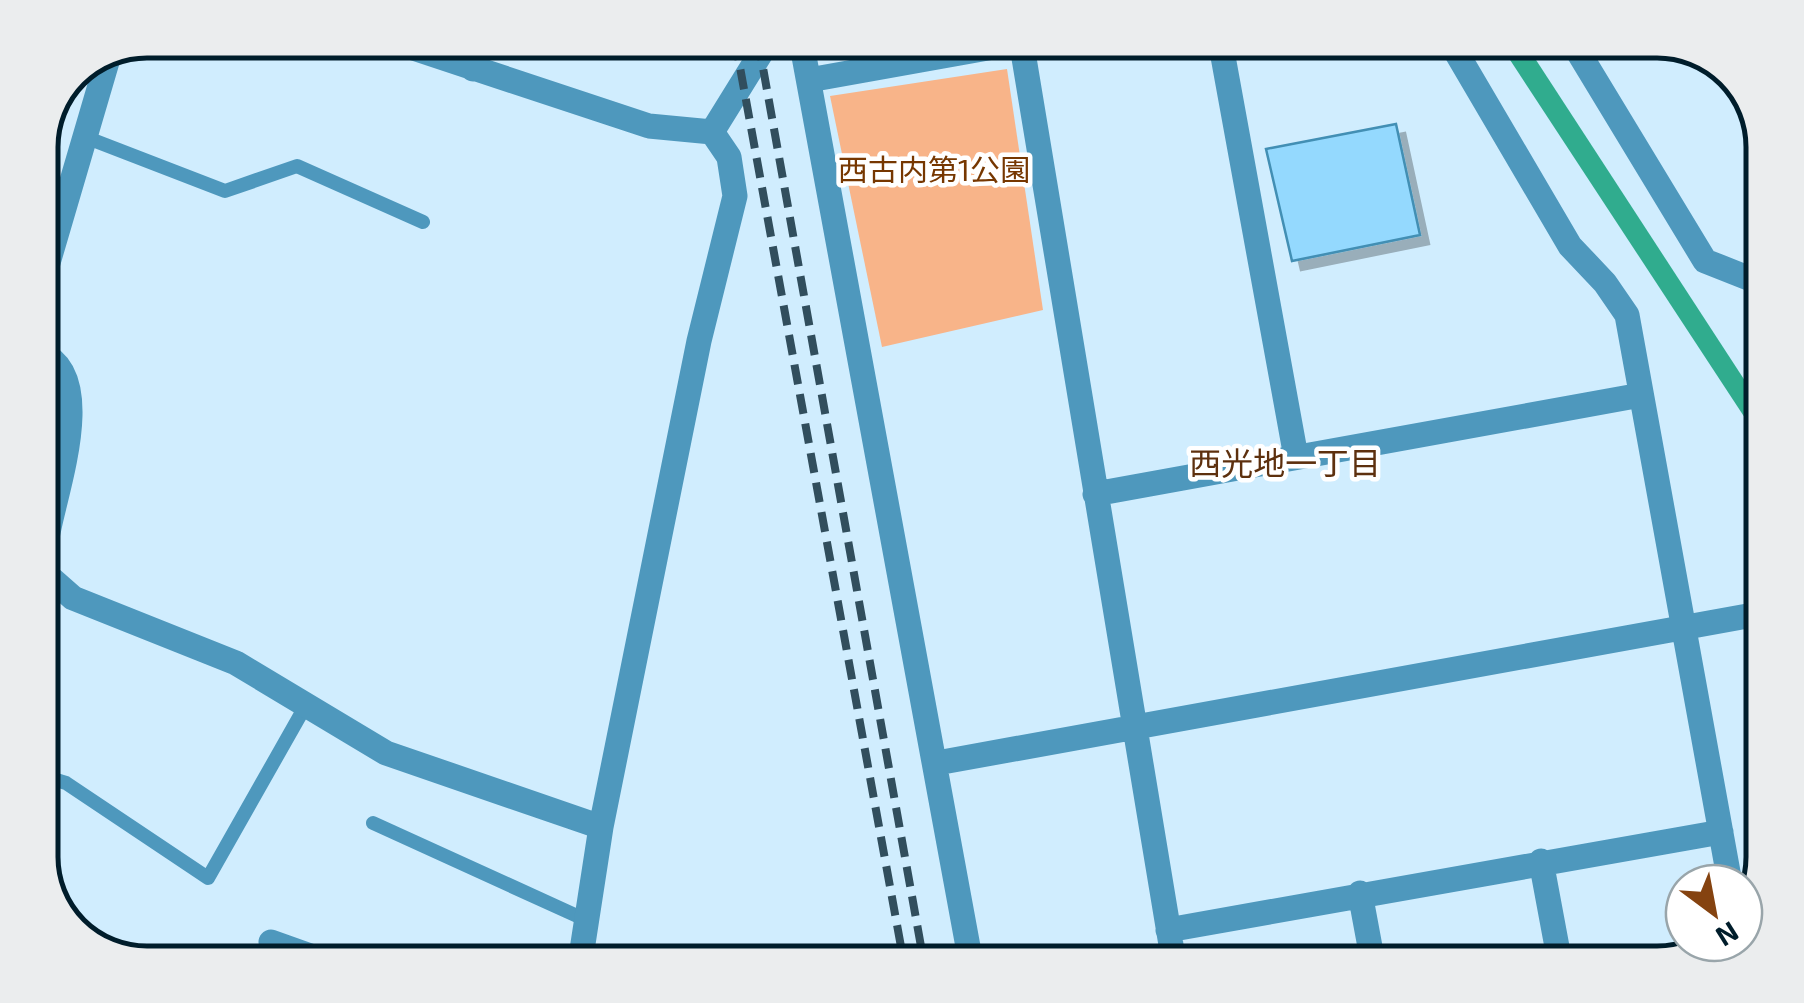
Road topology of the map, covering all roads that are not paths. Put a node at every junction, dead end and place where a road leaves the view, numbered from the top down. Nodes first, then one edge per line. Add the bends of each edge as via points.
1 (441, 58) edge
2 (477, 58) edge
3 (758, 58) edge
4 (805, 58) edge
5 (931, 58) edge
6 (1028, 58) edge
7 (1223, 58) edge
8 (1460, 58) edge
9 (1582, 58) edge
10 (107, 67) edge
11 (473, 69) junction
12 (809, 80) junction
13 (712, 132) junction
14 (86, 137) junction
15 (423, 222) dead end
16 (58, 230) edge
17 (1746, 277) edge
18 (58, 372) edge
19 (1641, 396) junction
20 (1296, 457) junction
21 (1095, 494) junction
22 (58, 498) edge
23 (58, 585) edge
24 (1746, 616) edge
25 (1683, 626) junction
26 (306, 705) junction
27 (1132, 726) junction
28 (937, 762) junction
29 (58, 781) edge
30 (373, 823) dead end
31 (600, 827) junction
32 (1721, 832) junction
33 (1541, 861) junction
34 (1726, 863) edge
35 (1360, 893) junction
36 (586, 920) junction
37 (1168, 930) junction
38 (271, 942) dead end
39 (282, 946) edge
40 (582, 946) edge
41 (969, 946) edge
42 (1171, 946) edge
43 (1370, 946) edge
44 (1557, 946) edge

1 - 11 street
2 - 11 street
3 - 13 street
4 - 12 street
5 - 12 street
6 - 21 street
7 - 20 street
8 - 19 street via 1570,246 1627,314
9 - 17 street via 1705,260
10 - 14 street
11 - 13 street via 649,126
12 - 28 street
13 - 31 street via 728,157 735,196
14 - 15 lane via 225,191 297,166
14 - 16 street
18 - 22 street via 68,412
19 - 20 street
19 - 25 street
20 - 21 street
21 - 27 street
23 - 26 street via 73,598 236,662
24 - 25 street
25 - 27 street
25 - 32 street
26 - 29 lane via 208,878
26 - 31 street via 386,753
27 - 28 street
27 - 37 street
28 - 41 street
30 - 36 lane
31 - 36 street
32 - 33 street
32 - 34 street
33 - 35 street
33 - 44 street
35 - 37 street
35 - 43 street
36 - 40 street
37 - 42 street
38 - 39 street

